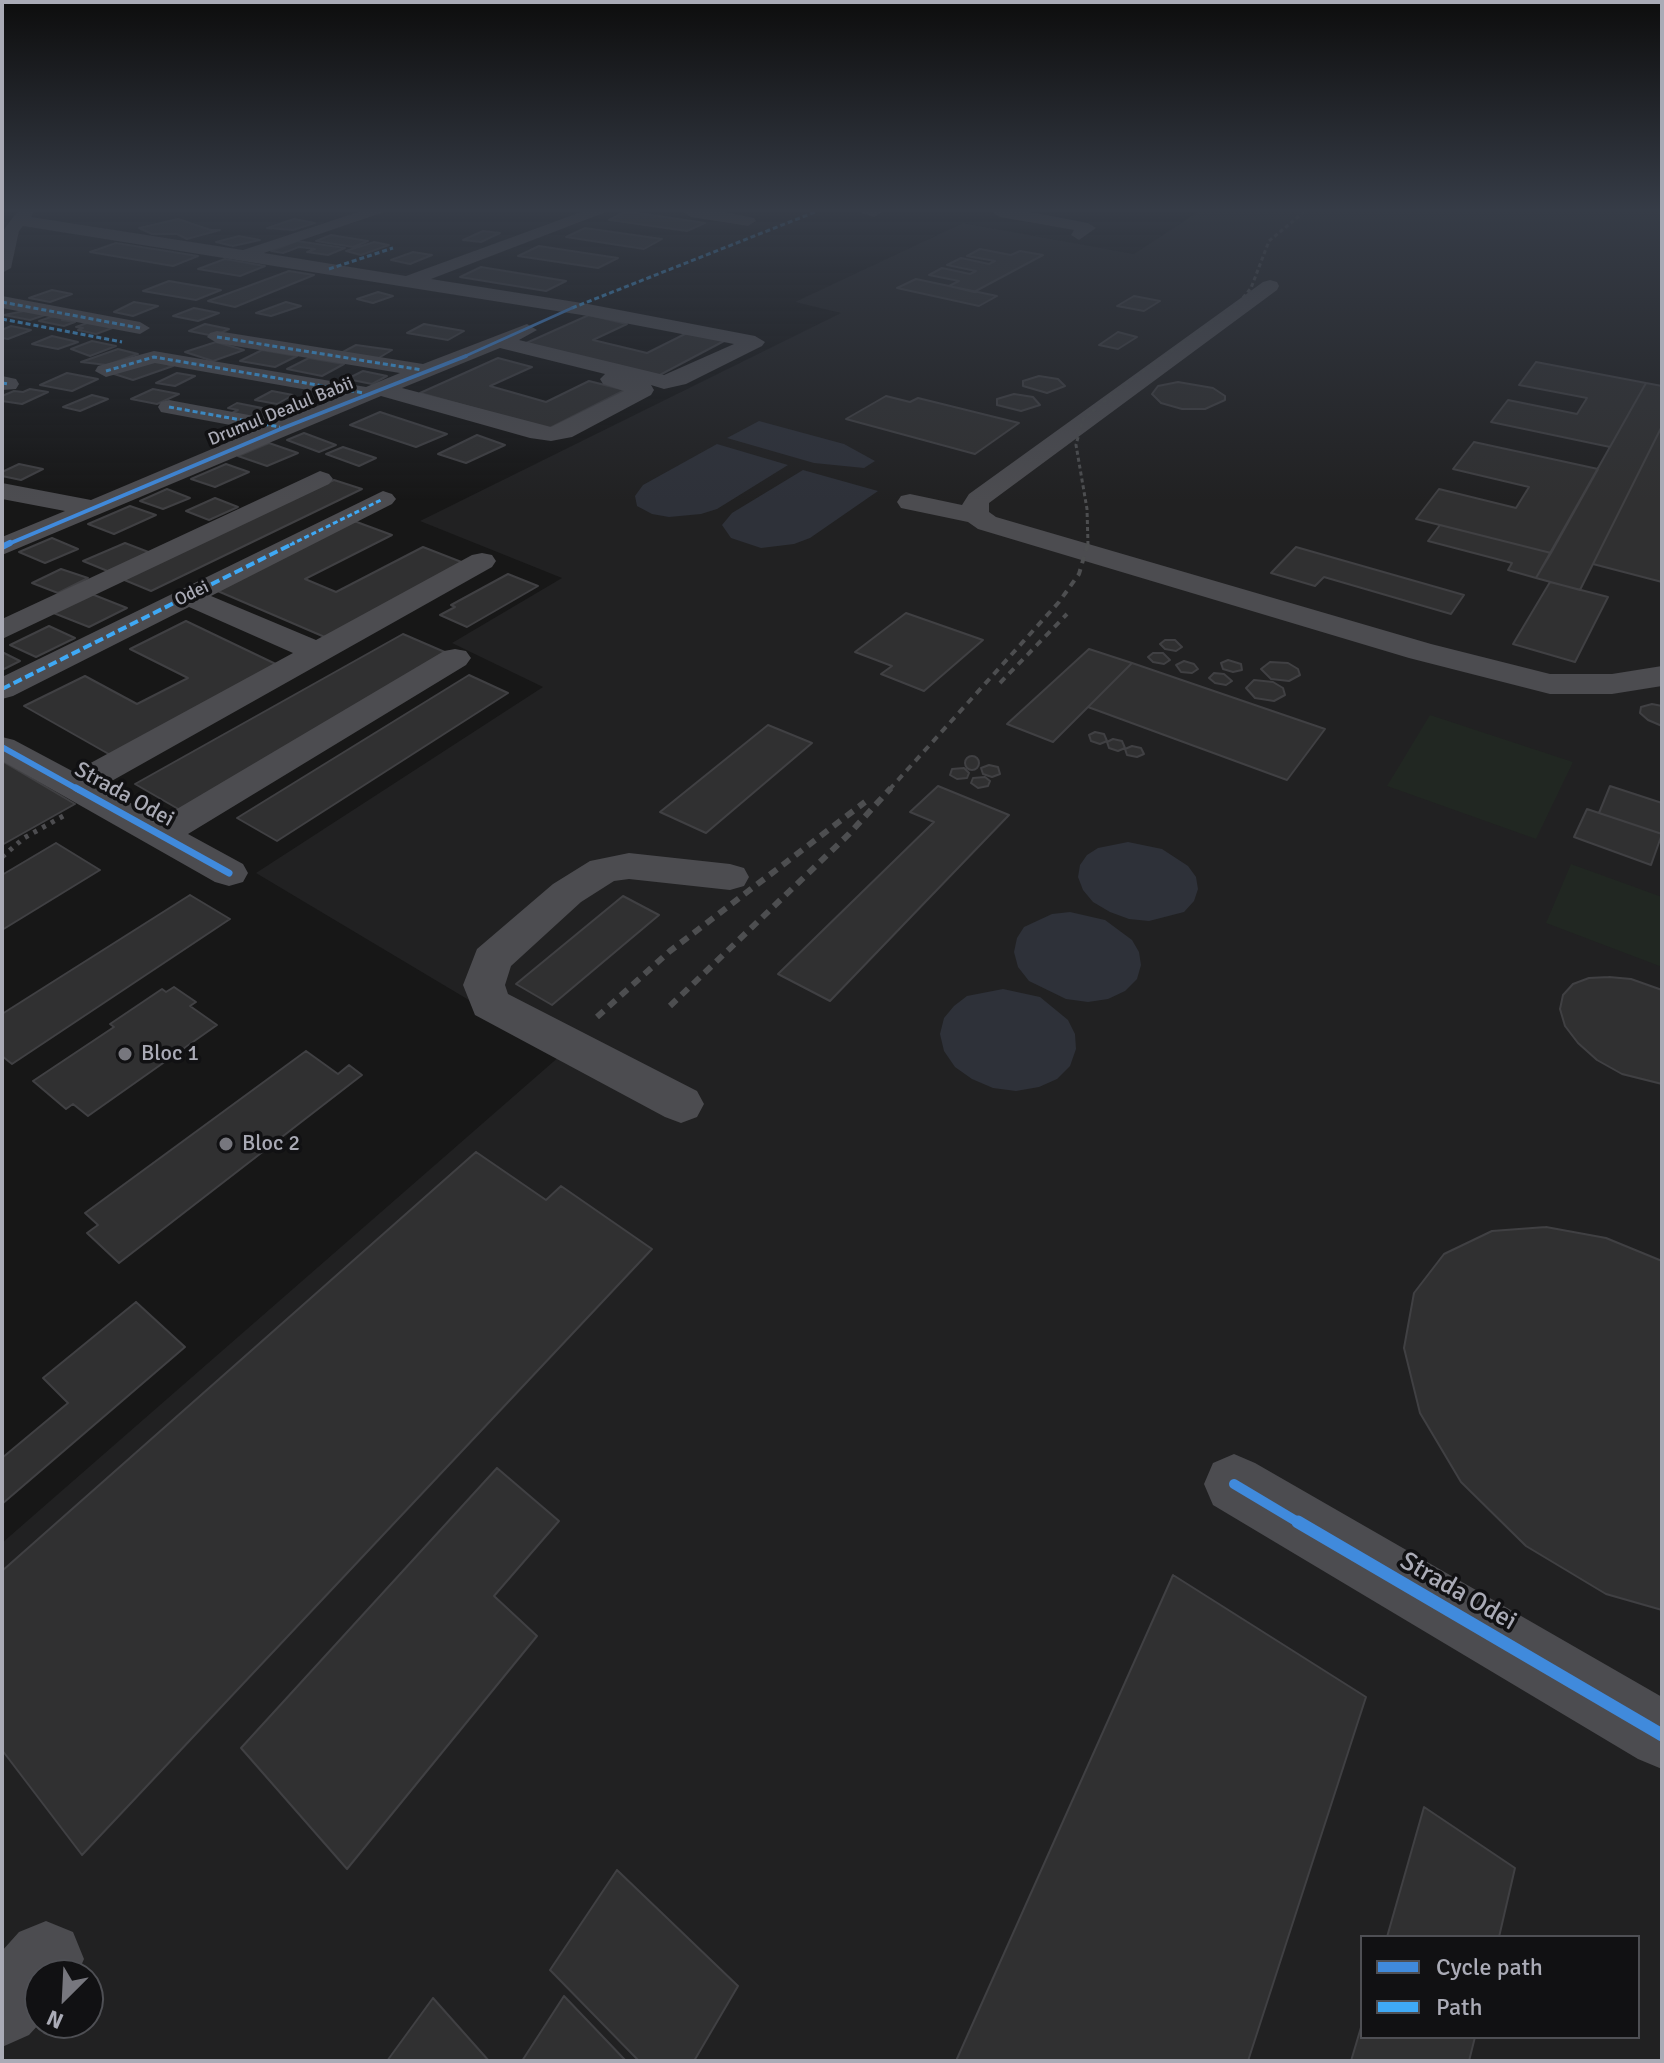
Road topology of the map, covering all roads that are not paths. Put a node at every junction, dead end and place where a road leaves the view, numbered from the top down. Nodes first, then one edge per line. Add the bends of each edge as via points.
1 (35, 308) edge
2 (572, 308) edge
3 (573, 308) edge
4 (1239, 308) edge
5 (2, 319) edge
6 (140, 328) dead end
7 (217, 337) dead end
8 (122, 342) dead end
9 (492, 345) junction
10 (106, 371) dead end
11 (426, 371) junction
12 (374, 391) junction
13 (169, 407) dead end
14 (283, 428) junction
15 (320, 479) dead end
16 (2, 491) edge
17 (383, 499) dead end
18 (910, 502) dead end
19 (93, 508) junction
20 (977, 516) junction
21 (2, 547) edge
22 (482, 561) dead end
23 (109, 580) junction
24 (178, 601) junction
25 (2, 630) edge
26 (318, 652) junction
27 (455, 658) dead end
28 (1662, 676) edge
29 (2, 689) edge
30 (2, 747) edge
31 (84, 793) junction
32 (160, 835) junction
33 (229, 873) dead end
34 (730, 877) dead end
35 (681, 1104) dead end
36 (1234, 1484) dead end
37 (1662, 1735) edge

1 - 6 street
2 - 9 street, Drumul Dealul Babii
3 - 9 street via 755,342 664,382
4 - 20 street via 978,499
5 - 8 street
7 - 11 street
9 - 11 street, Drumul Dealul Babii
9 - 12 street via 643,390 551,434
10 - 12 street, Drumul Dealul Babii via 154,357
11 - 12 street, Drumul Dealul Babii
12 - 14 street, Drumul Dealul Babii
13 - 14 street
14 - 19 street, Drumul Dealul Babii
15 - 23 street
16 - 19 street
17 - 24 street, Odei
18 - 20 street
19 - 21 street, Drumul Dealul Babii
20 - 28 street via 1420,651 1550,684 1612,684
22 - 26 street
23 - 24 street
23 - 25 street
24 - 26 street
24 - 29 street, Odei
26 - 31 street
27 - 32 street
30 - 31 street, Strada Odei
31 - 32 street, Strada Odei
32 - 33 street, Strada Odei
34 - 35 street via 629,866 604,870 567,893 492,959 484,985 490,1004
36 - 37 street, Strada Odei

